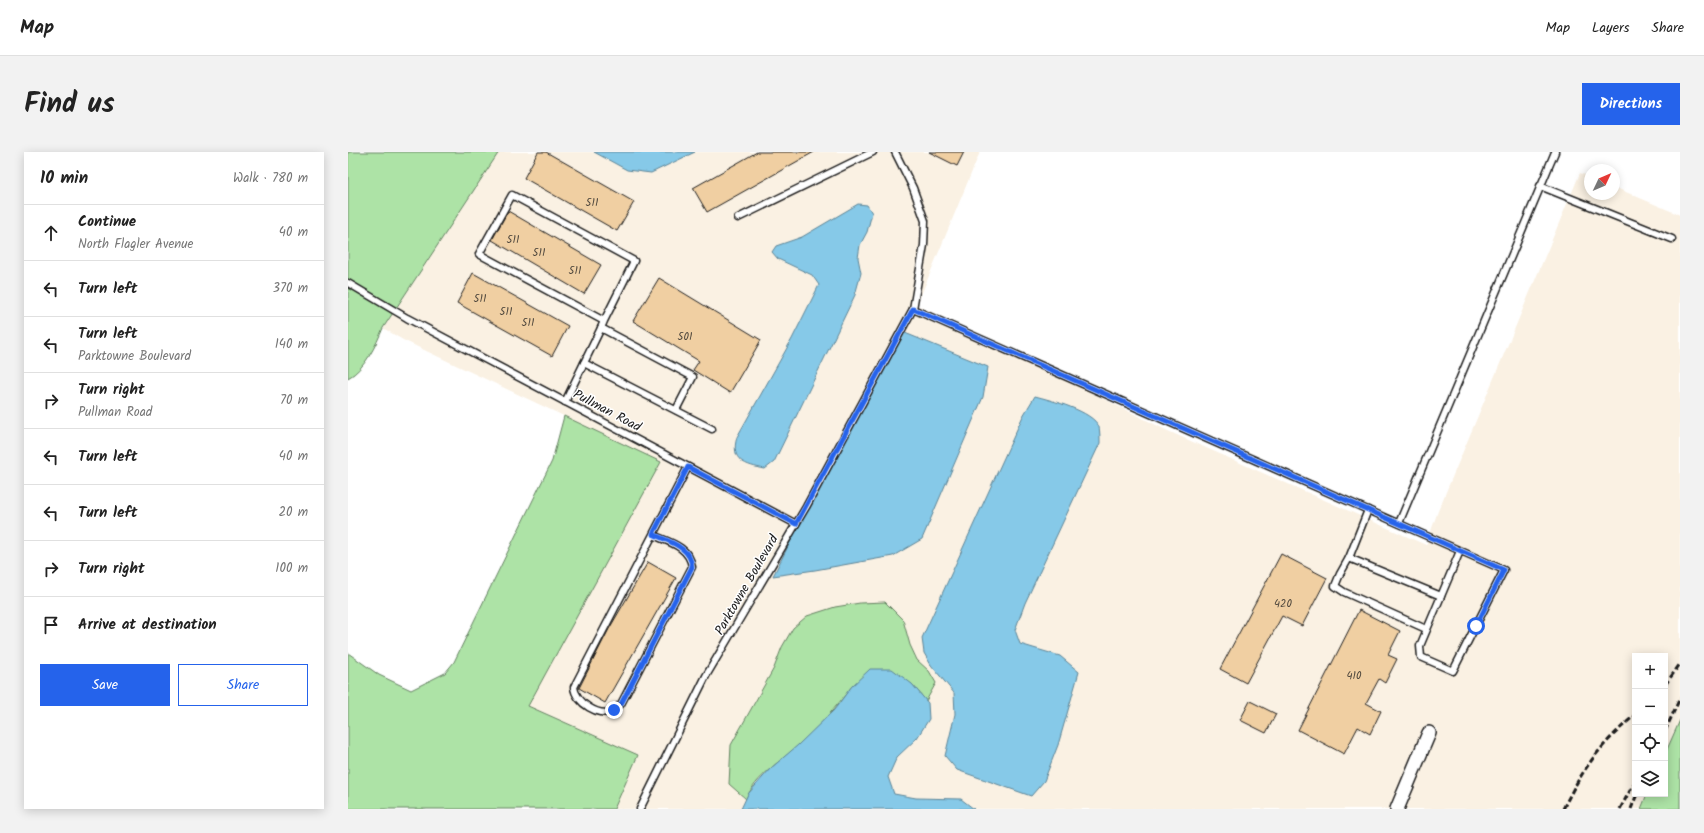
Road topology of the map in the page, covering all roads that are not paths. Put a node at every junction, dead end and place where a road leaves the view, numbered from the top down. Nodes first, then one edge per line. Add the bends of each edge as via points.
1 (873, 152) edge
2 (895, 152) edge
3 (1555, 152) edge
4 (1540, 186) junction
5 (738, 218) dead end
6 (1672, 239) dead end
7 (348, 283) edge
8 (913, 309) junction
9 (604, 321) junction
10 (601, 328) junction
11 (584, 363) junction
12 (565, 402) junction
13 (676, 410) junction
14 (712, 428) dead end
15 (688, 467) junction
16 (1368, 510) junction
17 (796, 524) junction
18 (1399, 524) junction
19 (653, 534) junction
20 (1460, 550) junction
21 (1349, 558) junction
22 (1441, 596) junction
23 (1426, 629) junction
24 (1429, 733) dead end
25 (640, 809) edge
26 (1397, 809) edge

1 - 5 lane
2 - 8 lane, Parktowne Boulevard via 913,188 925,221 924,245
3 - 4 lane
4 - 6 lane
4 - 18 lane
7 - 12 lane, Pullman Road via 407,318
8 - 16 lane
8 - 17 lane, Parktowne Boulevard
9 - 9 lane via 634,261 512,195 479,254
9 - 10 lane
10 - 11 lane
10 - 13 lane via 693,377
11 - 12 lane
11 - 13 lane
12 - 15 lane, Pullman Road
13 - 14 lane
15 - 17 lane, Pullman Road
15 - 19 lane
16 - 18 lane
16 - 21 lane
17 - 25 lane, Parktowne Boulevard via 706,676
18 - 20 lane
19 - 19 lane via 574,686 574,693 581,702 603,713 614,710 621,704 692,567 688,553
20 - 22 lane
20 - 23 lane via 1504,570 1454,670 1421,657 1420,646
21 - 22 lane
21 - 23 lane via 1336,586
22 - 23 lane
24 - 26 street

